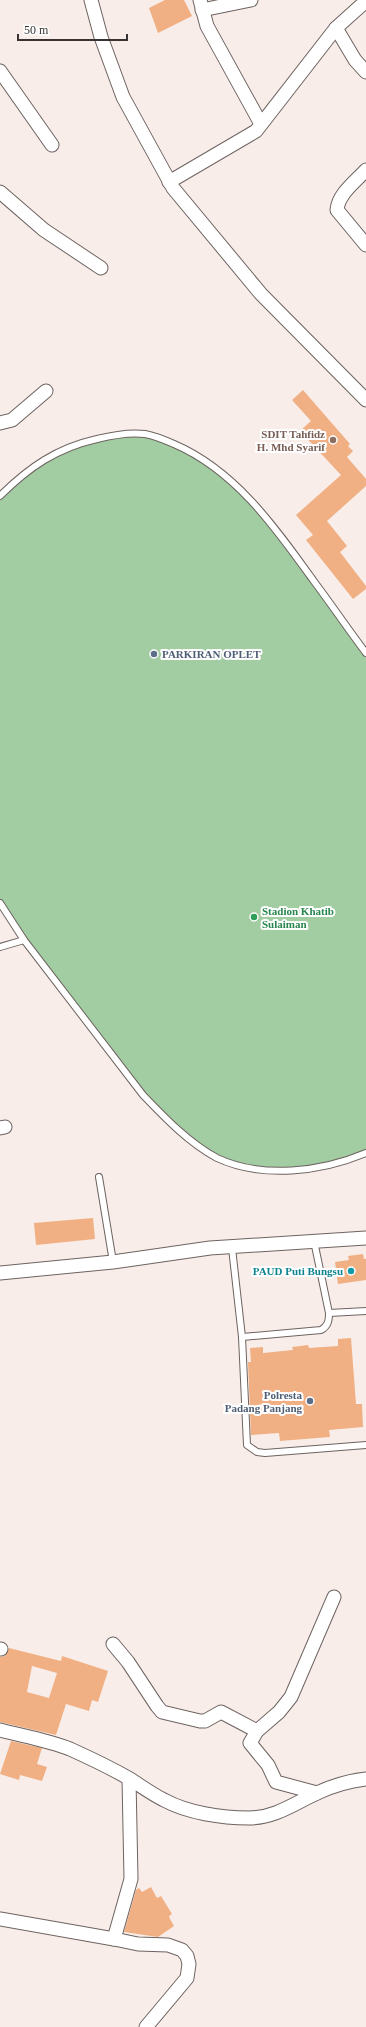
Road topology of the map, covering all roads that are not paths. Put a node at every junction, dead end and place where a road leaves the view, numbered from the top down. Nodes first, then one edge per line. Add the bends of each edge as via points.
1 (91, 0) edge
2 (250, 0) edge
3 (366, 1) edge
4 (201, 5) edge
5 (336, 28) junction
6 (0, 71) edge
7 (366, 72) edge
8 (261, 124) junction
9 (52, 146) dead end
10 (366, 170) edge
11 (169, 182) junction
12 (0, 192) edge
13 (366, 245) edge
14 (101, 268) dead end
15 (46, 391) dead end
16 (366, 400) edge
17 (0, 423) edge
18 (0, 496) edge
19 (365, 650) edge
20 (0, 903) edge
21 (24, 940) junction
22 (0, 947) edge
23 (366, 1153) edge
24 (99, 1177) dead end
25 (366, 1238) edge
26 (314, 1241) junction
27 (232, 1248) junction
28 (113, 1262) junction
29 (0, 1273) edge
30 (366, 1311) edge
31 (329, 1313) junction
32 (242, 1337) junction
33 (366, 1445) edge
34 (334, 1597) dead end
35 (113, 1644) dead end
36 (0, 1730) edge
37 (257, 1731) junction
38 (129, 1779) junction
39 (366, 1779) edge
40 (318, 1793) junction
41 (0, 1919) edge
42 (114, 1938) junction
43 (146, 2027) edge

1 - 11 street via 101,37 123,97
2 - 4 street
3 - 5 street
4 - 8 street via 207,26
5 - 7 street via 355,60
5 - 8 street
6 - 9 street
8 - 11 street via 256,131
10 - 13 street via 342,196 337,210
11 - 16 street via 261,294
12 - 14 street via 44,230
15 - 17 street via 12,420
18 - 19 lane via 24,472 42,460 75,445 108,436 130,434 146,434 160,438 198,455 245,494 292,551
20 - 21 lane
21 - 22 lane
21 - 23 lane via 143,1095 164,1118 204,1150 234,1164 264,1170 333,1164
24 - 28 lane
25 - 26 street
26 - 27 street
26 - 31 lane
27 - 28 street via 210,1248
27 - 32 lane
28 - 29 street
30 - 31 lane
31 - 32 lane via 329,1321 321,1330
32 - 33 lane via 247,1445 257,1452 265,1453
34 - 37 street via 291,1697 279,1712
35 - 37 street via 162,1712 205,1721 221,1712
36 - 38 street via 56,1744
37 - 40 street via 250,1743 268,1765 276,1782
38 - 40 street via 182,1808 249,1818 282,1811
38 - 42 street via 131,1879
39 - 40 street via 353,1780
41 - 42 street
42 - 43 street via 138,1944 168,1945 182,1950 186,1956 186,1978

